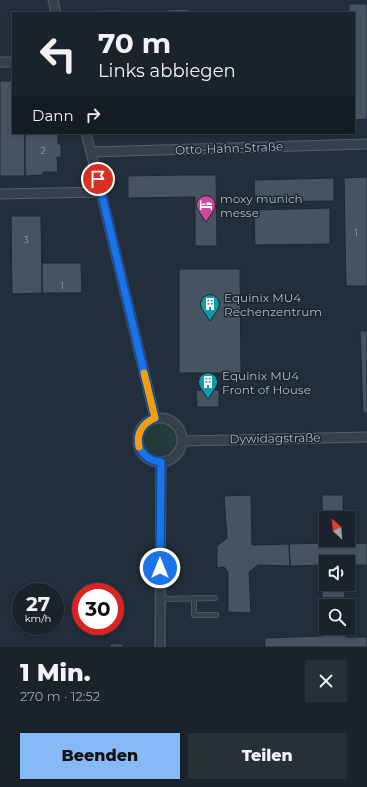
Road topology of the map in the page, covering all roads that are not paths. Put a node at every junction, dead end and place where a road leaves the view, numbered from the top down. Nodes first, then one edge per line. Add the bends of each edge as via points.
1 (53, 0) edge
2 (56, 12) edge
3 (0, 62) edge
4 (12, 62) edge
5 (86, 134) edge
6 (367, 144) edge
7 (91, 152) junction
8 (102, 192) junction
9 (0, 194) edge
10 (155, 418) junction
11 (367, 437) edge
12 (183, 441) junction
13 (161, 462) junction
14 (215, 598) dead end
15 (160, 599) junction
16 (194, 599) junction
17 (216, 615) dead end
18 (160, 647) edge

1 - 2 street
3 - 4 street
5 - 7 street
6 - 7 street, Otto-Hahn-Straße
7 - 8 street
8 - 9 street
8 - 10 street
10 - 12 street via 167,418 172,421 180,429
10 - 13 street via 142,427 138,443 146,457
11 - 12 street, Dywidagstraße
12 - 13 street via 174,458
13 - 15 street
14 - 16 lane
15 - 16 lane
15 - 18 street
16 - 17 lane via 194,616

